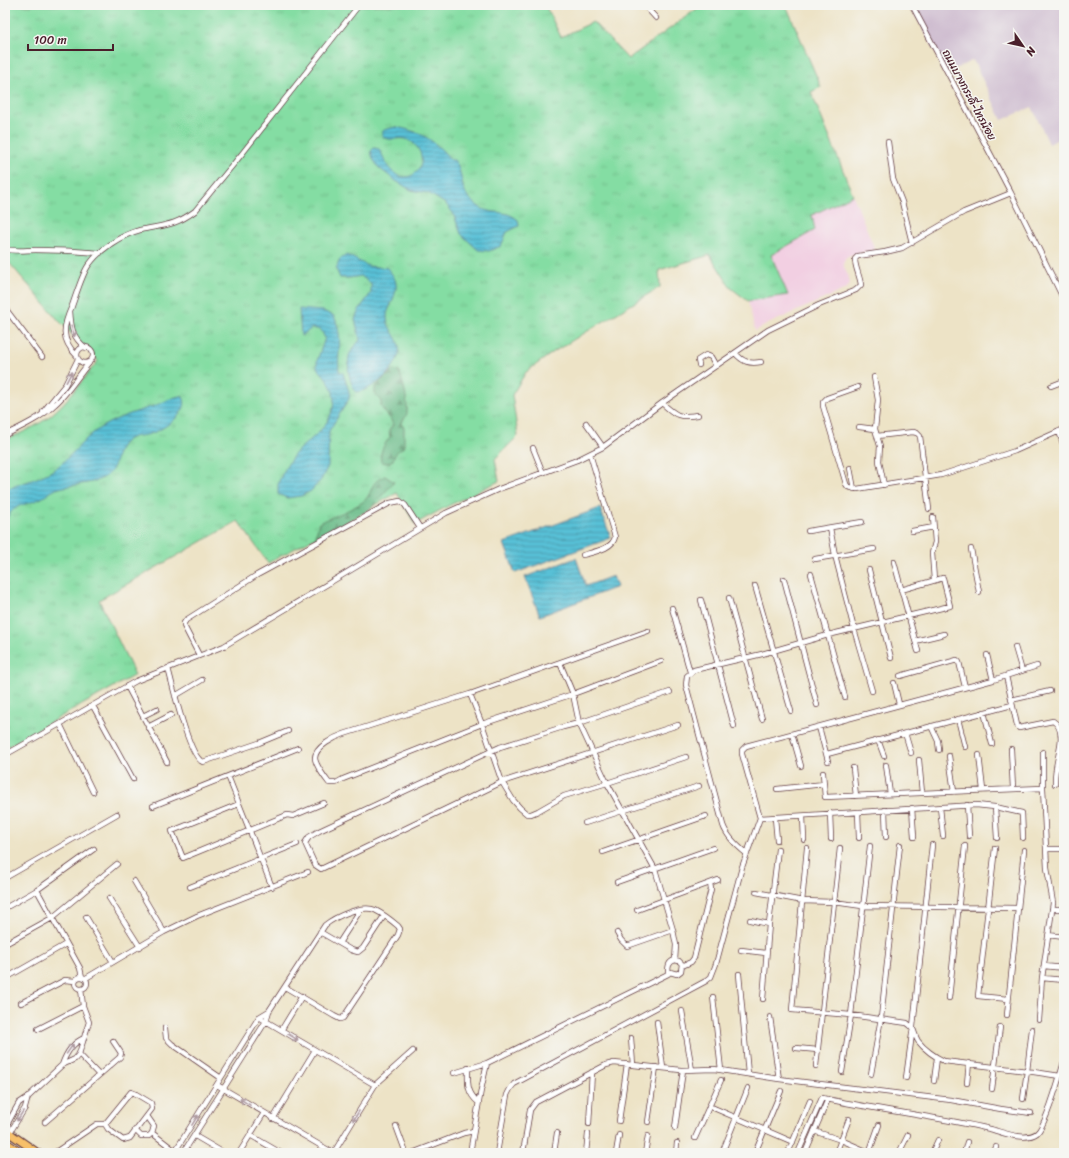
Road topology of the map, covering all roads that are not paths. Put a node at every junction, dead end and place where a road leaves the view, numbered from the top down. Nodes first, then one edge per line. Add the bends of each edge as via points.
1 (359, 5) edge
2 (644, 5) edge
3 (912, 5) edge
4 (656, 18) dead end
5 (888, 142) dead end
6 (1011, 193) junction
7 (912, 243) junction
8 (5, 250) edge
9 (100, 254) junction
10 (1064, 300) edge
11 (5, 308) edge
12 (70, 310) junction
13 (86, 348) junction
14 (735, 352) junction
15 (42, 357) dead end
16 (78, 358) junction
17 (761, 362) dead end
18 (89, 363) junction
19 (699, 364) dead end
20 (716, 366) junction
21 (874, 377) dead end
22 (1064, 381) edge
23 (1051, 386) dead end
24 (858, 387) dead end
25 (662, 403) junction
26 (41, 415) junction
27 (698, 415) dead end
28 (586, 423) dead end
29 (859, 427) dead end
30 (875, 429) junction
31 (1064, 429) edge
32 (1059, 431) junction
33 (5, 435) edge
34 (877, 436) junction
35 (602, 447) junction
36 (1064, 447) edge
37 (533, 448) dead end
38 (590, 454) junction
39 (850, 468) dead end
40 (542, 473) junction
41 (925, 479) junction
42 (884, 485) junction
43 (854, 489) junction
44 (929, 509) dead end
45 (933, 517) dead end
46 (862, 522) dead end
47 (934, 527) junction
48 (420, 528) junction
49 (830, 528) junction
50 (808, 531) dead end
51 (912, 531) dead end
52 (874, 549) dead end
53 (971, 549) dead end
54 (583, 555) dead end
55 (836, 555) junction
56 (815, 560) dead end
57 (894, 562) dead end
58 (869, 570) dead end
59 (811, 574) dead end
60 (784, 578) dead end
61 (934, 580) junction
62 (755, 586) dead end
63 (901, 590) junction
64 (979, 592) dead end
65 (729, 598) dead end
66 (701, 600) dead end
67 (672, 608) dead end
68 (908, 616) junction
69 (882, 622) junction
70 (854, 629) junction
71 (648, 631) dead end
72 (944, 634) dead end
73 (828, 635) junction
74 (915, 641) junction
75 (801, 642) junction
76 (1015, 647) dead end
77 (774, 651) junction
78 (918, 651) dead end
79 (199, 655) junction
80 (987, 655) dead end
81 (746, 658) junction
82 (891, 658) dead end
83 (661, 661) dead end
84 (560, 663) junction
85 (718, 664) junction
86 (1037, 666) dead end
87 (168, 668) junction
88 (1022, 671) junction
89 (690, 672) junction
90 (900, 676) dead end
91 (1006, 676) junction
92 (202, 680) dead end
93 (992, 680) junction
94 (894, 683) dead end
95 (126, 686) junction
96 (965, 687) junction
97 (872, 691) dead end
98 (1050, 691) dead end
99 (670, 692) dead end
100 (470, 694) junction
101 (573, 694) junction
102 (175, 696) junction
103 (845, 697) dead end
104 (1012, 702) junction
105 (899, 704) junction
106 (818, 705) dead end
107 (92, 706) junction
108 (157, 709) dead end
109 (791, 711) dead end
110 (984, 712) junction
111 (171, 715) dead end
112 (143, 716) junction
113 (762, 719) dead end
114 (958, 719) junction
115 (579, 723) junction
116 (60, 724) junction
117 (482, 724) junction
118 (678, 726) dead end
119 (734, 726) dead end
120 (931, 726) junction
121 (148, 727) junction
122 (819, 727) junction
123 (288, 731) dead end
124 (905, 733) junction
125 (792, 734) junction
126 (1063, 739) edge
127 (878, 740) junction
128 (992, 744) dead end
129 (966, 747) dead end
130 (298, 748) dead end
131 (1011, 749) dead end
132 (939, 750) dead end
133 (491, 752) junction
134 (1043, 752) dead end
135 (911, 753) dead end
136 (593, 754) junction
137 (827, 754) junction
138 (5, 755) edge
139 (979, 755) dead end
140 (884, 756) dead end
141 (949, 756) dead end
142 (686, 757) dead end
143 (919, 760) dead end
144 (828, 761) dead end
145 (166, 762) dead end
146 (886, 765) dead end
147 (801, 766) dead end
148 (853, 768) dead end
149 (1056, 768) junction
150 (1064, 768) edge
151 (823, 773) dead end
152 (228, 776) junction
153 (133, 779) dead end
154 (502, 782) junction
155 (608, 783) junction
156 (824, 784) junction
157 (1055, 784) dead end
158 (699, 786) dead end
159 (1043, 788) junction
160 (777, 789) dead end
161 (1013, 789) junction
162 (983, 790) junction
163 (93, 792) dead end
164 (954, 792) junction
165 (922, 793) junction
166 (890, 794) junction
167 (856, 796) junction
168 (324, 803) dead end
169 (239, 804) junction
170 (967, 805) junction
171 (153, 806) dead end
172 (940, 807) junction
173 (995, 807) junction
174 (912, 808) junction
175 (885, 810) junction
176 (624, 811) junction
177 (858, 812) junction
178 (830, 813) junction
179 (117, 814) dead end
180 (706, 816) dead end
181 (803, 816) junction
182 (760, 818) junction
183 (775, 818) junction
184 (585, 823) dead end
185 (249, 831) junction
186 (943, 836) dead end
187 (969, 836) dead end
188 (886, 837) dead end
189 (914, 837) dead end
190 (858, 838) dead end
191 (997, 838) dead end
192 (1023, 838) dead end
193 (831, 839) dead end
194 (640, 840) junction
195 (777, 840) dead end
196 (804, 840) dead end
197 (297, 844) dead end
198 (900, 845) dead end
199 (932, 845) dead end
200 (870, 846) dead end
201 (965, 846) dead end
202 (713, 848) dead end
203 (807, 848) dead end
204 (840, 848) dead end
205 (995, 848) dead end
206 (94, 849) dead end
207 (778, 849) dead end
208 (1046, 849) junction
209 (1064, 849) edge
210 (1024, 850) dead end
211 (602, 852) dead end
212 (747, 854) junction
213 (261, 859) junction
214 (117, 864) dead end
215 (655, 869) junction
216 (308, 872) dead end
217 (5, 878) edge
218 (718, 880) dead end
219 (134, 881) dead end
220 (617, 882) dead end
221 (710, 883) junction
222 (190, 887) dead end
223 (272, 887) junction
224 (36, 890) junction
225 (756, 892) dead end
226 (773, 895) junction
227 (109, 898) dead end
228 (664, 899) junction
229 (803, 900) junction
230 (834, 902) junction
231 (862, 906) junction
232 (894, 906) junction
233 (926, 907) junction
234 (958, 907) junction
235 (5, 908) edge
236 (988, 908) junction
237 (1018, 908) junction
238 (1052, 908) junction
239 (361, 909) junction
240 (1064, 909) edge
241 (637, 910) dead end
242 (384, 916) junction
243 (86, 917) dead end
244 (52, 918) junction
245 (750, 920) dead end
246 (769, 924) junction
247 (673, 930) junction
248 (164, 932) junction
249 (320, 932) junction
250 (617, 933) dead end
251 (1048, 935) junction
252 (1064, 937) edge
253 (339, 943) junction
254 (5, 944) edge
255 (66, 944) junction
256 (140, 947) junction
257 (741, 950) dead end
258 (766, 953) junction
259 (675, 960) junction
260 (113, 962) junction
261 (682, 966) junction
262 (1044, 966) junction
263 (1064, 968) edge
264 (668, 974) junction
265 (739, 974) dead end
266 (6, 978) edge
267 (84, 978) junction
268 (1042, 978) junction
269 (1064, 980) edge
270 (75, 981) junction
271 (285, 987) junction
272 (81, 990) junction
273 (302, 996) junction
274 (713, 997) dead end
275 (949, 998) dead end
276 (762, 999) dead end
277 (1008, 999) junction
278 (21, 1004) dead end
279 (83, 1006) junction
280 (269, 1011) junction
281 (682, 1011) dead end
282 (821, 1012) junction
283 (851, 1015) junction
284 (1007, 1015) dead end
285 (260, 1017) junction
286 (770, 1017) dead end
287 (881, 1018) junction
288 (1039, 1020) dead end
289 (266, 1021) junction
290 (657, 1022) dead end
291 (913, 1027) junction
292 (1000, 1027) dead end
293 (165, 1028) dead end
294 (38, 1029) dead end
295 (1032, 1029) dead end
296 (282, 1030) junction
297 (84, 1038) junction
298 (631, 1038) dead end
299 (113, 1041) dead end
300 (796, 1048) dead end
301 (315, 1050) junction
302 (413, 1050) dead end
303 (818, 1050) junction
304 (80, 1054) junction
305 (937, 1058) junction
306 (1064, 1062) edge
307 (487, 1063) junction
308 (969, 1063) junction
309 (627, 1064) junction
310 (62, 1065) junction
311 (633, 1065) junction
312 (816, 1066) dead end
313 (994, 1066) junction
314 (656, 1067) junction
315 (468, 1068) junction
316 (663, 1068) junction
317 (682, 1070) junction
318 (692, 1070) junction
319 (721, 1070) junction
320 (1063, 1070) edge
321 (1028, 1071) junction
322 (592, 1072) junction
323 (842, 1072) dead end
324 (454, 1073) dead end
325 (748, 1074) junction
326 (871, 1074) dead end
327 (99, 1075) junction
328 (1060, 1076) junction
329 (221, 1078) junction
330 (906, 1078) dead end
331 (779, 1079) junction
332 (721, 1080) dead end
333 (934, 1081) dead end
334 (967, 1083) dead end
335 (217, 1085) junction
336 (375, 1085) junction
337 (748, 1088) dead end
338 (224, 1089) junction
339 (992, 1089) dead end
340 (781, 1091) dead end
341 (828, 1099) junction
342 (1023, 1099) dead end
343 (810, 1101) dead end
344 (478, 1102) junction
345 (709, 1106) junction
346 (1031, 1113) dead end
347 (264, 1114) junction
348 (147, 1116) junction
349 (736, 1118) junction
350 (273, 1119) junction
351 (849, 1119) dead end
352 (619, 1121) dead end
353 (45, 1122) dead end
354 (648, 1122) dead end
355 (105, 1124) junction
356 (589, 1124) dead end
357 (879, 1125) dead end
358 (396, 1126) dead end
359 (675, 1128) dead end
360 (136, 1130) junction
361 (765, 1130) junction
362 (6, 1131) edge
363 (474, 1131) junction
364 (814, 1131) junction
365 (152, 1133) junction
366 (557, 1133) dead end
367 (588, 1134) dead end
368 (250, 1135) junction
369 (619, 1135) dead end
370 (908, 1135) dead end
371 (195, 1136) junction
372 (648, 1136) dead end
373 (695, 1138) dead end
374 (842, 1140) junction
375 (938, 1140) dead end
376 (5, 1142) edge
377 (793, 1142) junction
378 (967, 1142) dead end
379 (678, 1143) dead end
380 (996, 1147) dead end
381 (176, 1152) edge
382 (21, 1153) edge
383 (38, 1153) edge
384 (54, 1153) edge
385 (183, 1153) edge
386 (224, 1153) edge
387 (239, 1153) edge
388 (281, 1153) edge
389 (406, 1153) edge
390 (412, 1153) edge
391 (470, 1153) edge
392 (497, 1153) edge
393 (523, 1153) edge
394 (554, 1153) edge
395 (586, 1153) edge
396 (616, 1153) edge
397 (645, 1153) edge
398 (676, 1153) edge
399 (722, 1153) edge
400 (755, 1153) edge
401 (788, 1153) edge
402 (798, 1153) edge
403 (805, 1153) edge
404 (836, 1153) edge
405 (869, 1153) edge
406 (899, 1153) edge
407 (932, 1153) edge
408 (964, 1153) edge
409 (994, 1153) edge

1 - 9 street via 194,211 176,223 125,235
2 - 4 street
3 - 6 street, ถนนบางกระดี่-ไทรน้อย
5 - 7 street via 893,178
6 - 7 street via 946,221
6 - 10 street, ถนนบางกระดี่-ไทรน้อย
7 - 14 street via 893,250 858,256 855,264 861,285 856,290 777,326
8 - 9 street via 79,251
9 - 12 street via 88,267
11 - 15 street
12 -> 13 street via 75,338
12 - 16 street via 64,333 66,342
13 - 16 street via 81,349
13 - 18 street via 93,353
14 - 17 street via 744,361 753,364
14 - 20 street
16 - 18 street via 81,362
26 -> 16 street via 62,390
18 - 26 street via 54,406
19 - 20 street via 698,360 706,355 711,357
20 - 25 street
21 - 30 street via 878,400
22 - 23 street
24 - 43 street via 827,398 823,402 846,484
25 - 27 street via 677,415
25 - 35 street
26 - 33 street
28 - 35 street
29 - 30 street
30 - 34 street
31 - 32 street
32 - 36 street
32 - 41 street via 1015,451
34 - 41 street via 913,432 919,434
34 - 42 street
35 - 38 street
37 - 40 street
38 - 40 street
38 - 54 street via 615,540 608,546
39 - 43 street
40 - 48 street via 459,507
41 - 42 street
41 - 44 street
42 - 43 street
45 - 47 street
46 - 49 street
47 - 51 street
47 - 61 street
48 - 79 street via 224,646
48 - 79 street via 405,505 400,501 390,503 257,575 186,620 184,626
49 - 50 street
49 - 55 street
52 - 55 street
53 - 64 street
55 - 56 street
55 - 70 street
57 - 63 street
58 - 69 street
59 - 73 street
60 - 75 street
61 - 63 street
61 - 68 street via 944,580 950,606
62 - 77 street
63 - 68 street
65 - 81 street
66 - 85 street
67 - 89 street
68 - 69 street
68 - 74 street
69 - 70 street
69 - 82 street
70 - 73 street
70 - 97 street
71 - 84 street
72 - 74 street
73 - 75 street
73 - 103 street
74 - 78 street
75 - 77 street
75 - 106 street
76 - 88 street
77 - 81 street
77 - 109 street
79 - 87 street
80 - 93 street
81 - 85 street
81 - 113 street
83 - 101 street
84 - 100 street
84 - 101 street
85 - 89 street
85 - 119 street
86 - 88 street
87 - 95 street
87 - 102 street
88 - 91 street
89 - 212 street via 686,685 723,825 735,844
90 - 96 street via 957,660
91 - 93 street
91 - 104 street
92 - 102 street
93 - 96 street
94 - 105 street
95 - 107 street
95 - 112 street
96 - 105 street
98 - 104 street
99 - 115 street
100 - 117 street
100 - 117 street via 336,737 319,749 315,760 329,783 336,783
101 - 115 street
101 - 117 street
102 - 123 street via 183,725 196,755 202,762
104 - 110 street
104 - 126 street via 1019,728 1053,721
105 - 122 street
107 - 116 street
107 - 153 street
108 - 112 street
110 - 114 street
110 - 128 street
111 - 121 street
112 - 121 street
114 - 120 street
114 - 129 street
115 - 133 street
115 - 136 street
116 - 138 street
116 - 163 street
117 - 133 street
118 - 136 street
120 - 124 street
120 - 132 street
121 - 145 street
122 - 125 street
122 - 137 street
124 - 127 street
124 - 135 street
125 - 147 street
125 - 182 street via 753,743 742,750
126 - 149 street
127 - 137 street
127 - 140 street
130 - 152 street
131 - 161 street
133 - 154 street
133 - 154 street via 319,831 309,837 306,844 315,865 321,869
134 - 159 street
136 - 154 street
136 - 155 street
137 - 144 street
139 - 162 street
141 - 164 street
142 - 155 street
143 - 165 street
146 - 166 street
148 - 167 street
149 - 150 street
149 - 157 street
151 - 156 street
152 - 169 street
152 - 171 street
154 - 155 street via 527,814 564,796
155 - 176 street
156 - 160 street
156 - 167 street via 825,798
158 - 176 street
159 - 161 street
159 - 208 street
161 - 162 street
162 - 164 street
164 - 165 street
165 - 166 street
166 - 167 street
168 - 185 street
169 - 185 street
169 - 185 street via 172,831 183,858
170 - 172 street
170 - 173 street
170 - 187 street
172 - 174 street
172 - 186 street
173 - 191 street
173 - 192 street via 1022,813
174 - 175 street
174 - 189 street
175 - 177 street
175 - 188 street
176 - 184 street
176 - 194 street
177 - 178 street
177 - 190 street
178 - 181 street
178 - 193 street
179 - 217 street
180 - 194 street
181 - 183 street
181 - 196 street
182 - 183 street
182 - 212 street
183 - 195 street
185 - 213 street
194 - 211 street
194 - 215 street
197 - 213 street
198 - 232 street
199 - 233 street
200 - 231 street
201 - 234 street
202 - 215 street
203 - 229 street
204 - 230 street
205 - 236 street
206 - 224 street
207 - 226 street
208 - 209 street
208 - 238 street
210 - 237 street
212 - 392 street via 711,977 514,1084 507,1095
213 - 222 street
213 - 223 street
214 - 244 street
215 - 220 street
215 - 228 street
216 - 223 street
218 - 221 street
219 - 248 street
221 - 228 street
221 - 261 street via 711,889 694,958
223 - 248 street via 197,916
224 - 235 street
224 - 244 street
225 - 226 street
226 - 229 street
226 - 246 street
227 - 256 street
228 - 241 street
228 - 247 street
229 - 230 street
229 - 282 street via 792,1010
230 - 231 street
230 - 282 street
231 - 232 street
231 - 283 street
232 - 233 street
232 - 287 street
233 - 234 street
233 - 291 street
234 - 236 street
234 - 275 street
236 - 237 street
236 - 277 street via 978,996
237 - 277 street
238 - 240 street
238 - 251 street
239 - 242 street via 369,908
239 - 249 street via 332,919
239 - 253 street
242 - 253 street via 360,951 355,952
242 - 273 street via 398,926 399,933 344,1018
243 - 260 street
244 - 254 street
244 - 255 street
245 - 246 street
246 - 258 street
247 - 250 street via 627,946
247 - 259 street
248 - 256 street
249 - 253 street
249 - 271 street
251 - 252 street
251 - 262 street
255 - 266 street
255 - 267 street
256 - 260 street
257 - 258 street
258 - 276 street
259 - 261 street
259 - 264 street via 669,964
260 - 267 street
261 - 264 street via 679,973
262 - 263 street
262 - 268 street
264 - 307 street
265 - 325 street
267 - 270 street via 77,978
267 - 272 street via 88,984
268 - 269 street
268 - 288 street
270 - 272 street
270 - 278 street via 65,980
271 - 273 street
271 - 280 street
272 - 279 street
273 - 296 street
274 - 319 street
277 - 284 street
279 - 294 street
279 - 297 street via 89,1022
280 - 285 street
280 - 289 street
281 - 318 street
282 - 283 street
282 - 303 street
283 - 287 street
283 - 323 street
285 - 289 street
285 - 329 street
286 - 331 street
287 - 291 street via 907,1023
287 - 326 street
289 - 296 street
289 - 338 street
290 - 316 street
291 - 305 street via 918,1041
291 - 330 street
292 - 313 street
293 - 329 street via 166,1038 172,1044
295 - 321 street
296 -> 301 street
297 - 304 street
310 -> 297 street via 71,1048
298 - 311 street
299 - 327 street via 121,1055
300 - 303 street
301 - 336 street
301 - 350 street
302 - 336 street
303 - 312 street
304 - 310 street
304 - 327 street
305 - 308 street
305 - 333 street
306 - 320 street
307 - 315 street
307 - 344 street
308 - 313 street
308 - 334 street
309 - 311 street
309 - 322 street via 610,1063
309 - 352 street
310 - 362 street via 28,1097 25,1108
311 - 314 street
313 - 321 street
313 - 339 street
314 - 316 street
314 - 354 street
315 - 324 street
315 - 344 street via 470,1094
316 - 317 street
317 - 318 street
317 - 359 street
318 - 319 street
319 - 325 street
320 - 328 street
321 - 328 street
321 - 342 street
322 - 356 street
322 - 393 street via 533,1105
325 - 331 street
327 - 353 street
328 - 341 street via 1040,1128 1034,1134 1021,1137 976,1126
329 - 335 street
331 - 346 street via 951,1100
332 - 345 street
335 - 338 street
381 -> 335 street
336 -> 350 street via 335,1151 330,1151
337 - 349 street
347 -> 338 street
338 - 371 street
340 - 361 street
341 - 364 street
341 - 402 street via 822,1098
343 - 377 street
344 - 363 street
345 - 349 street
345 - 373 street
347 - 350 street
347 - 368 street
348 - 355 street via 152,1109 151,1103 131,1092
348 - 360 street
348 - 365 street via 154,1126
349 - 361 street
349 - 399 street
351 - 374 street
355 - 360 street via 123,1140 130,1138
355 - 384 street via 97,1124
357 - 405 street
358 - 389 street
360 - 365 street via 141,1136 149,1136
361 - 377 street
361 - 400 street
362 - 383 main road
363 - 390 street
363 - 391 street
364 - 374 street
364 - 403 street
365 - 381 street
366 - 394 street
367 - 395 street
368 - 387 street
368 - 388 street
369 - 396 street
370 - 406 street
371 - 385 street
371 - 386 street
372 - 397 street
374 - 404 street
374 - 405 street
375 - 407 street
376 - 382 main road
377 - 401 street
378 - 408 street
379 - 398 street
380 - 409 street

